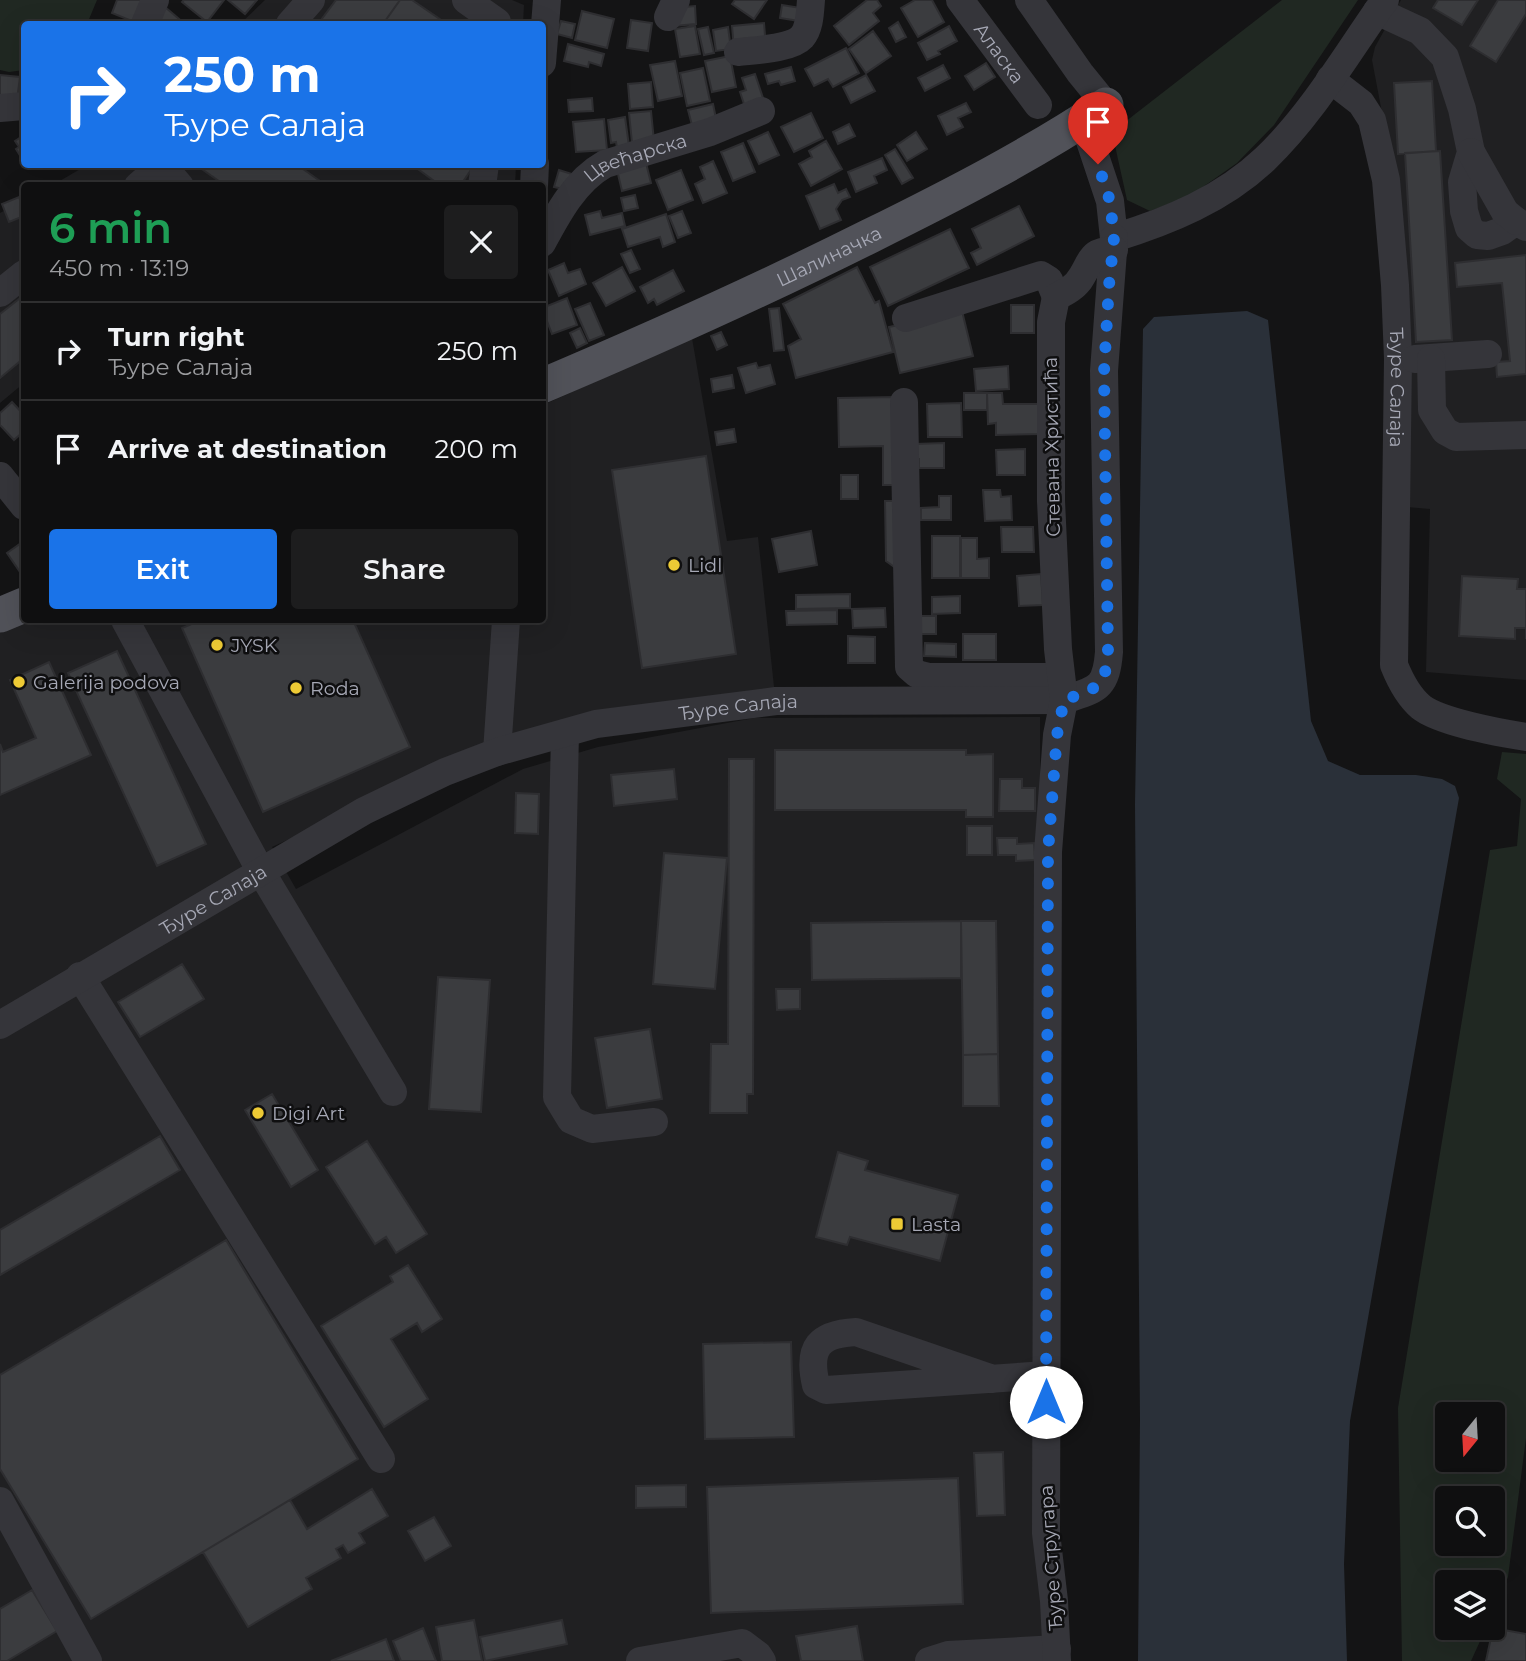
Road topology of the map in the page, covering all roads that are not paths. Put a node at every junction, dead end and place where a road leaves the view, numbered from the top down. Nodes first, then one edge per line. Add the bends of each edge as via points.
1 (155, 0) edge
2 (312, 0) edge
3 (466, 0) edge
4 (547, 0) edge
5 (811, 0) edge
6 (960, 0) edge
7 (1028, 0) edge
8 (1381, 6) edge
9 (146, 21) edge
10 (293, 21) edge
11 (496, 21) edge
12 (545, 21) edge
13 (738, 52) dead end
14 (1330, 79) junction
15 (1038, 105) dead end
16 (21, 106) edge
17 (0, 108) edge
18 (761, 111) dead end
19 (1095, 113) junction
20 (1471, 152) junction
21 (159, 168) edge
22 (165, 168) edge
23 (143, 182) edge
24 (177, 182) edge
25 (1521, 224) edge
26 (546, 236) edge
27 (1114, 244) junction
28 (21, 276) edge
29 (0, 293) edge
30 (1056, 297) junction
31 (906, 318) dead end
32 (1488, 354) dead end
33 (1398, 359) junction
34 (1432, 359) junction
35 (546, 384) edge
36 (904, 402) dead end
37 (1526, 435) edge
38 (0, 476) edge
39 (21, 502) edge
40 (21, 606) edge
41 (0, 615) edge
42 (127, 623) edge
43 (506, 623) edge
44 (1062, 688) junction
45 (565, 733) junction
46 (1526, 737) edge
47 (497, 752) junction
48 (260, 870) junction
49 (80, 976) junction
50 (0, 1025) edge
51 (393, 1093) dead end
52 (654, 1122) dead end
53 (1046, 1375) junction
54 (993, 1379) junction
55 (381, 1459) dead end
56 (0, 1502) edge
57 (1057, 1655) edge
58 (88, 1661) edge
59 (640, 1661) edge
60 (762, 1661) edge
61 (929, 1661) edge

1 - 9 street
2 - 10 street
3 - 11 street
4 - 12 street
5 - 13 street via 806,30 795,42
6 - 15 street, Аласка
7 - 19 street via 1080,73
8 - 14 street
8 - 20 street via 1420,31 1445,57
14 - 27 street via 1288,134 1234,184 1206,202
14 - 33 street, Ђуре Салаја via 1361,103 1372,120 1387,180
16 - 17 street
18 - 26 street, Цвећарска via 594,170 563,205
19 - 27 street, Ђуре Салаја
19 - 35 main road, Шалиначка via 995,173 810,266
20 - 25 street via 1505,212
20 - 25 street via 1462,182 1469,228 1476,235 1488,236
21 - 23 street
22 - 24 street
27 - 30 street via 1091,257 1081,279
27 - 44 street, Ђуре Салаја via 1104,372 1107,668 1092,691
28 - 29 street
30 - 31 street via 1049,280 1041,275
30 - 44 street, Стевана Христића via 1051,322 1050,475
32 - 34 street
33 - 34 street
33 - 46 street, Ђуре Салаја via 1394,666 1422,708 1473,726
34 - 37 street via 1432,410 1446,431 1456,437
36 - 44 street via 909,667 929,677
38 - 39 street
40 - 41 main road
42 - 48 street
43 - 47 street
44 - 45 street, Ђуре Салаја via 776,701 596,724
44 - 53 street, Ђуре Стругара via 1048,852
45 - 47 street, Ђуре Салаја
45 - 52 street via 557,1097 570,1120 592,1129
47 - 48 street, Ђуре Салаја via 364,811
48 - 49 street, Ђуре Салаја
48 - 51 street
49 - 50 street, Ђуре Салаја
49 - 55 street
53 - 54 street
53 - 57 street, Ђуре Стругара via 1046,1533
54 - 54 street via 826,1390 816,1385 812,1369 821,1341 835,1333 856,1332
56 - 58 street
57 - 61 street via 948,1655
59 - 60 street via 742,1643

